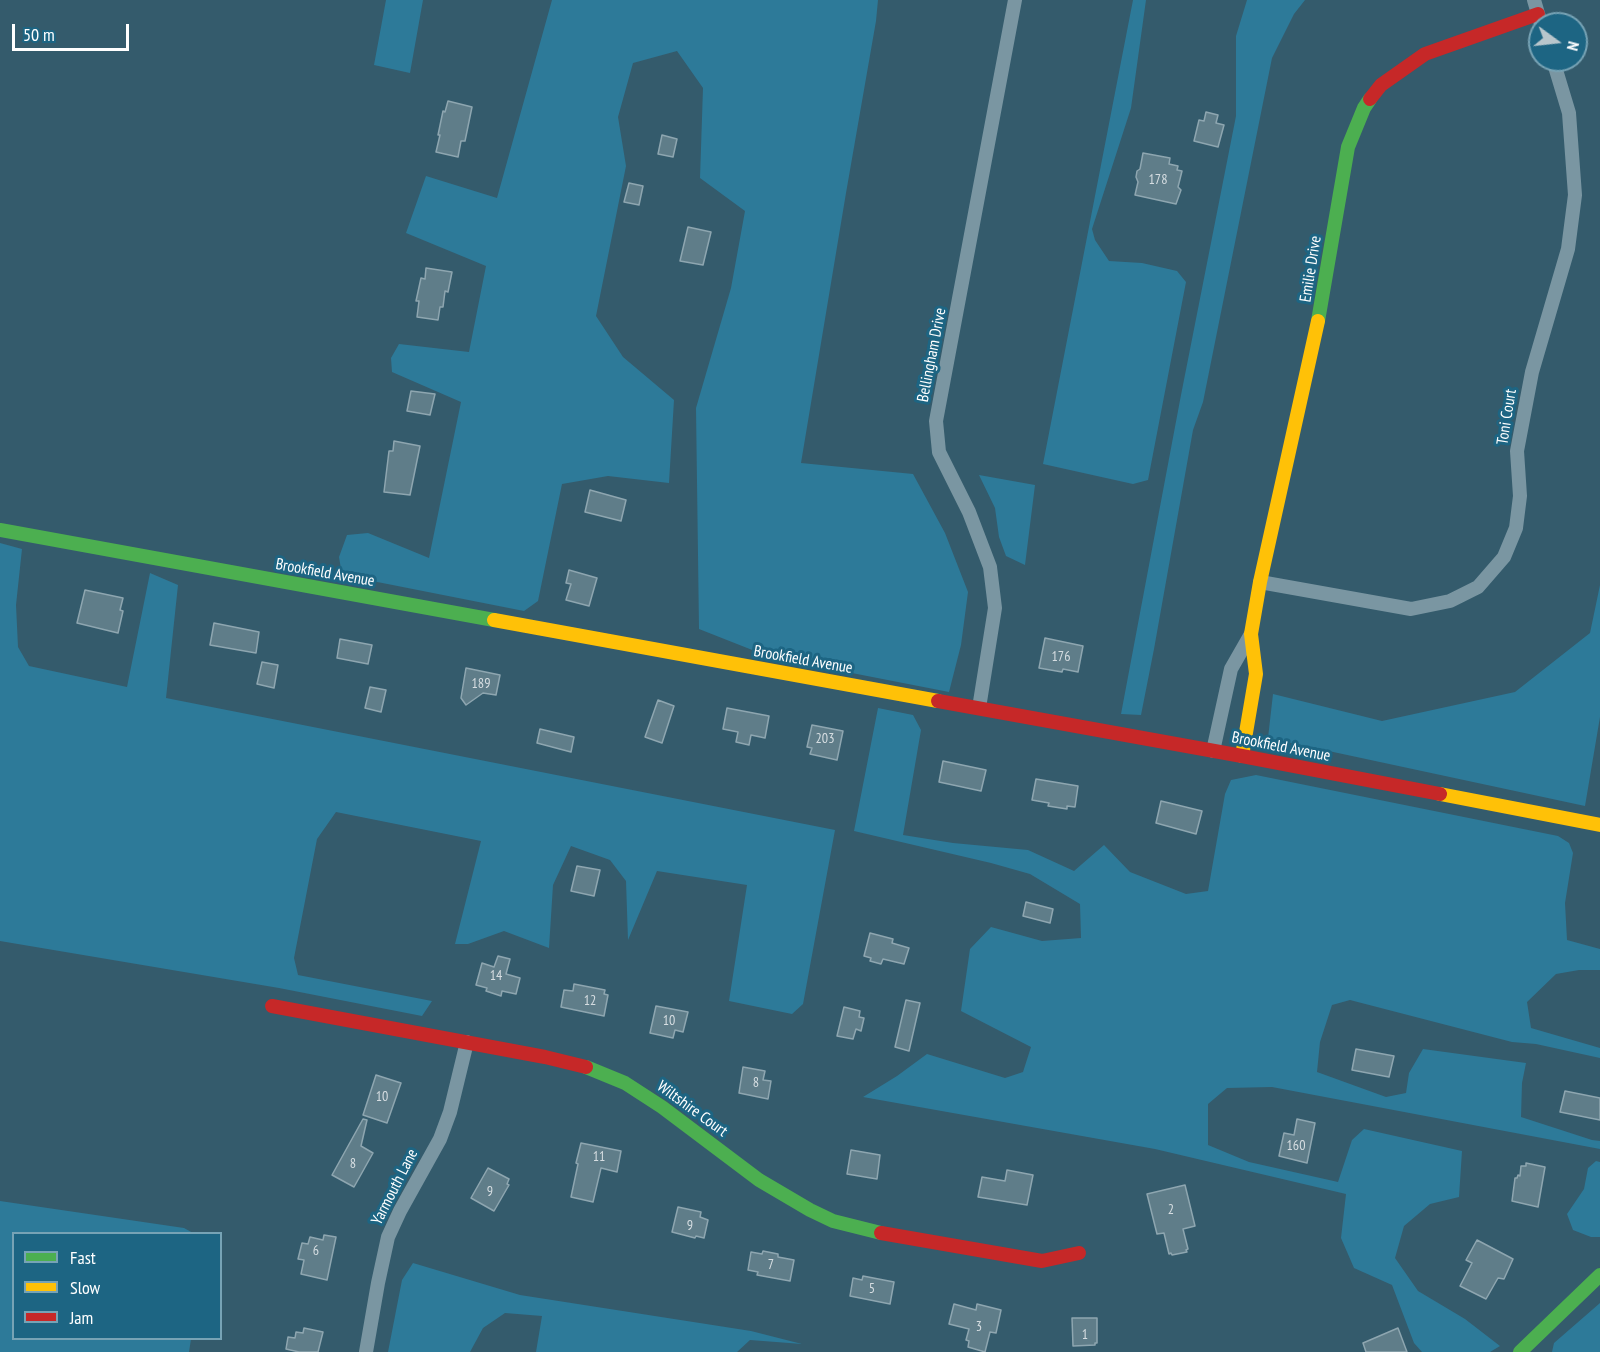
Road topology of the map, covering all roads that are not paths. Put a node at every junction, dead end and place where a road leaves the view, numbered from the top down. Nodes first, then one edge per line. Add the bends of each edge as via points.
1 (1015, 0) edge
2 (1528, 23) edge
3 (1557, 72) edge
4 (0, 530) edge
5 (1260, 582) junction
6 (1251, 634) junction
7 (1228, 680) junction
8 (1254, 685) junction
9 (979, 708) junction
10 (1213, 751) junction
11 (1242, 756) junction
12 (1600, 825) edge
13 (272, 1006) dead end
14 (467, 1042) junction
15 (1079, 1252) dead end
16 (1600, 1275) edge
17 (366, 1352) edge
18 (1520, 1352) edge

1 - 9 street, Bellingham Drive via 936,421 939,452 969,512 990,567 995,608
2 - 5 main road, Emilie Drive via 1425,54 1381,85 1364,108 1348,147 1322,309
3 - 5 street, Toni Court via 1569,113 1575,195 1568,249 1532,372 1517,451 1520,496 1515,528 1504,557 1478,587 1450,601 1412,609
4 - 9 main road, Brookfield Avenue
5 - 6 main road, Emilie Drive
6 - 7 street, Emilie Drive
6 - 8 main road, Emilie Drive
7 - 8 street
7 - 10 street, Emilie Drive
8 - 11 main road, Emilie Drive
9 - 10 main road, Brookfield Avenue
10 - 11 main road, Brookfield Avenue
11 - 12 main road, Brookfield Avenue
13 - 14 main road, Wiltshire Court
14 - 15 main road, Wiltshire Court via 588,1068 625,1083 759,1180 833,1221 1042,1261
14 - 17 street, Yarmouth Lane via 440,1139 388,1237
16 - 18 main road

